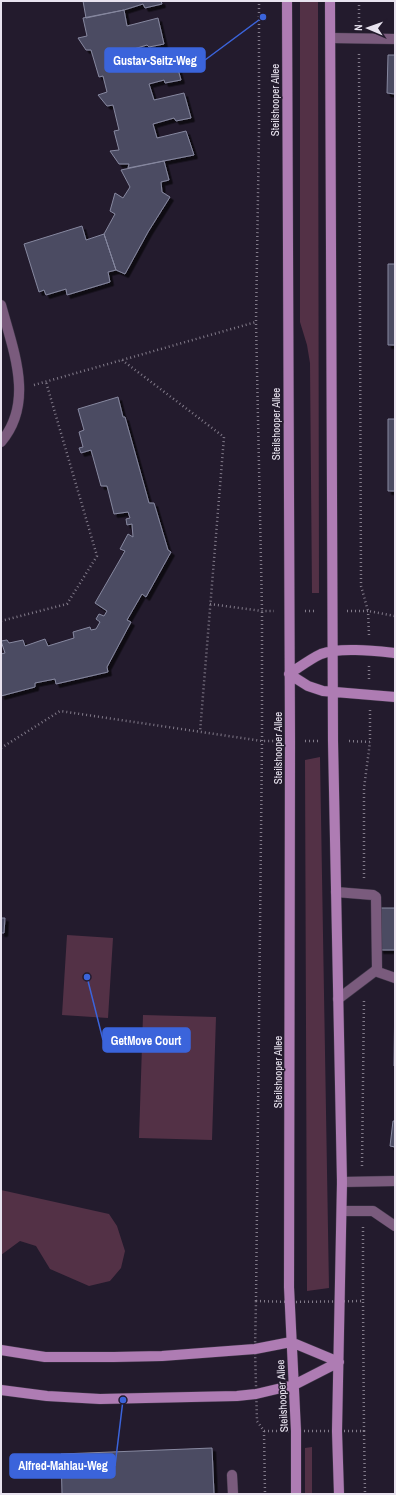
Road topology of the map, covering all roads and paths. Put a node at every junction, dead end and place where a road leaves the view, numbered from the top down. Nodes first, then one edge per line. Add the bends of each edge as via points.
1 (259, 1) edge
2 (287, 1) edge
3 (330, 1) edge
4 (358, 1) edge
5 (331, 38) junction
6 (364, 38) junction
7 (395, 39) edge
8 (1, 305) edge
9 (256, 322) junction
10 (122, 360) junction
11 (46, 382) junction
12 (20, 389) junction
13 (1, 442) edge
14 (210, 604) junction
15 (262, 611) junction
16 (278, 611) dead end
17 (348, 611) dead end
18 (368, 611) junction
19 (395, 616) edge
20 (1, 621) edge
21 (368, 636) dead end
22 (333, 651) junction
23 (395, 653) edge
24 (369, 671) dead end
25 (289, 674) junction
26 (369, 681) dead end
27 (333, 692) junction
28 (395, 697) edge
29 (370, 718) dead end
30 (200, 732) junction
31 (262, 741) junction
32 (276, 741) dead end
33 (302, 741) dead end
34 (322, 741) dead end
35 (356, 742) dead end
36 (370, 742) junction
37 (1, 748) edge
38 (336, 892) junction
39 (364, 894) junction
40 (375, 971) junction
41 (395, 978) edge
42 (364, 979) junction
43 (338, 999) junction
44 (395, 1181) edge
45 (342, 1182) junction
46 (362, 1182) junction
47 (342, 1211) junction
48 (362, 1211) junction
49 (395, 1226) edge
50 (256, 1301) junction
51 (363, 1301) junction
52 (290, 1302) junction
53 (340, 1302) junction
54 (291, 1342) junction
55 (255, 1349) junction
56 (1, 1350) edge
57 (339, 1362) junction
58 (294, 1385) junction
59 (1, 1390) edge
60 (256, 1394) junction
61 (264, 1431) junction
62 (296, 1431) junction
63 (338, 1431) junction
64 (364, 1431) junction
65 (232, 1475) dead end
66 (233, 1494) edge
67 (264, 1494) edge
68 (296, 1494) edge
69 (339, 1494) edge
70 (365, 1494) edge

1 - 9 path
2 - 25 main road, Steilshooper Allee
3 - 5 main road
4 - 6 path
5 - 6 street
5 - 22 main road
6 - 7 street
6 - 18 path via 361,586
8 - 12 street via 19,374
9 - 10 path
9 - 15 path
10 - 11 path
10 - 14 path via 224,437
11 - 12 path
11 - 20 path via 97,556 67,604
12 - 13 street via 17,413
14 - 15 path
14 - 30 path
15 - 16 path
15 - 31 path
17 - 18 path
18 - 19 path
18 - 21 path
22 - 23 main road
22 - 25 main road via 309,660
22 - 27 main road
24 - 26 path
25 - 27 main road via 308,686
25 - 52 main road, Steilshooper Allee
27 - 28 main road
27 - 38 main road
29 - 36 path
30 - 31 path
30 - 37 path via 60,711
31 - 32 path
31 - 50 path
33 - 34 path
35 - 36 path
36 - 39 path via 364,788
38 - 39 street
38 - 43 main road
39 - 40 street via 376,897
40 - 41 street
40 - 42 street
42 - 43 street
42 - 46 path
43 - 45 main road
44 - 46 street
45 - 46 street
45 - 47 main road
47 - 48 street
47 - 53 main road
48 - 49 street via 373,1211
48 - 51 path
50 - 52 path
50 - 55 path
51 - 53 path
51 - 64 path
52 - 53 path
52 - 54 main road, Steilshooper Allee
53 - 57 main road
54 - 55 main road
54 - 57 main road
54 - 58 main road, Steilshooper Allee
55 - 56 main road via 114,1357 45,1356
55 - 60 path
57 - 58 main road
57 - 63 main road
58 - 60 main road
58 - 62 main road, Steilshooper Allee
59 - 60 main road via 100,1399
60 - 61 path via 257,1421
61 - 62 path
61 - 67 path
62 - 63 path
62 - 68 main road, Steilshooper Allee
63 - 64 path
63 - 69 main road
64 - 70 path
65 - 66 street

